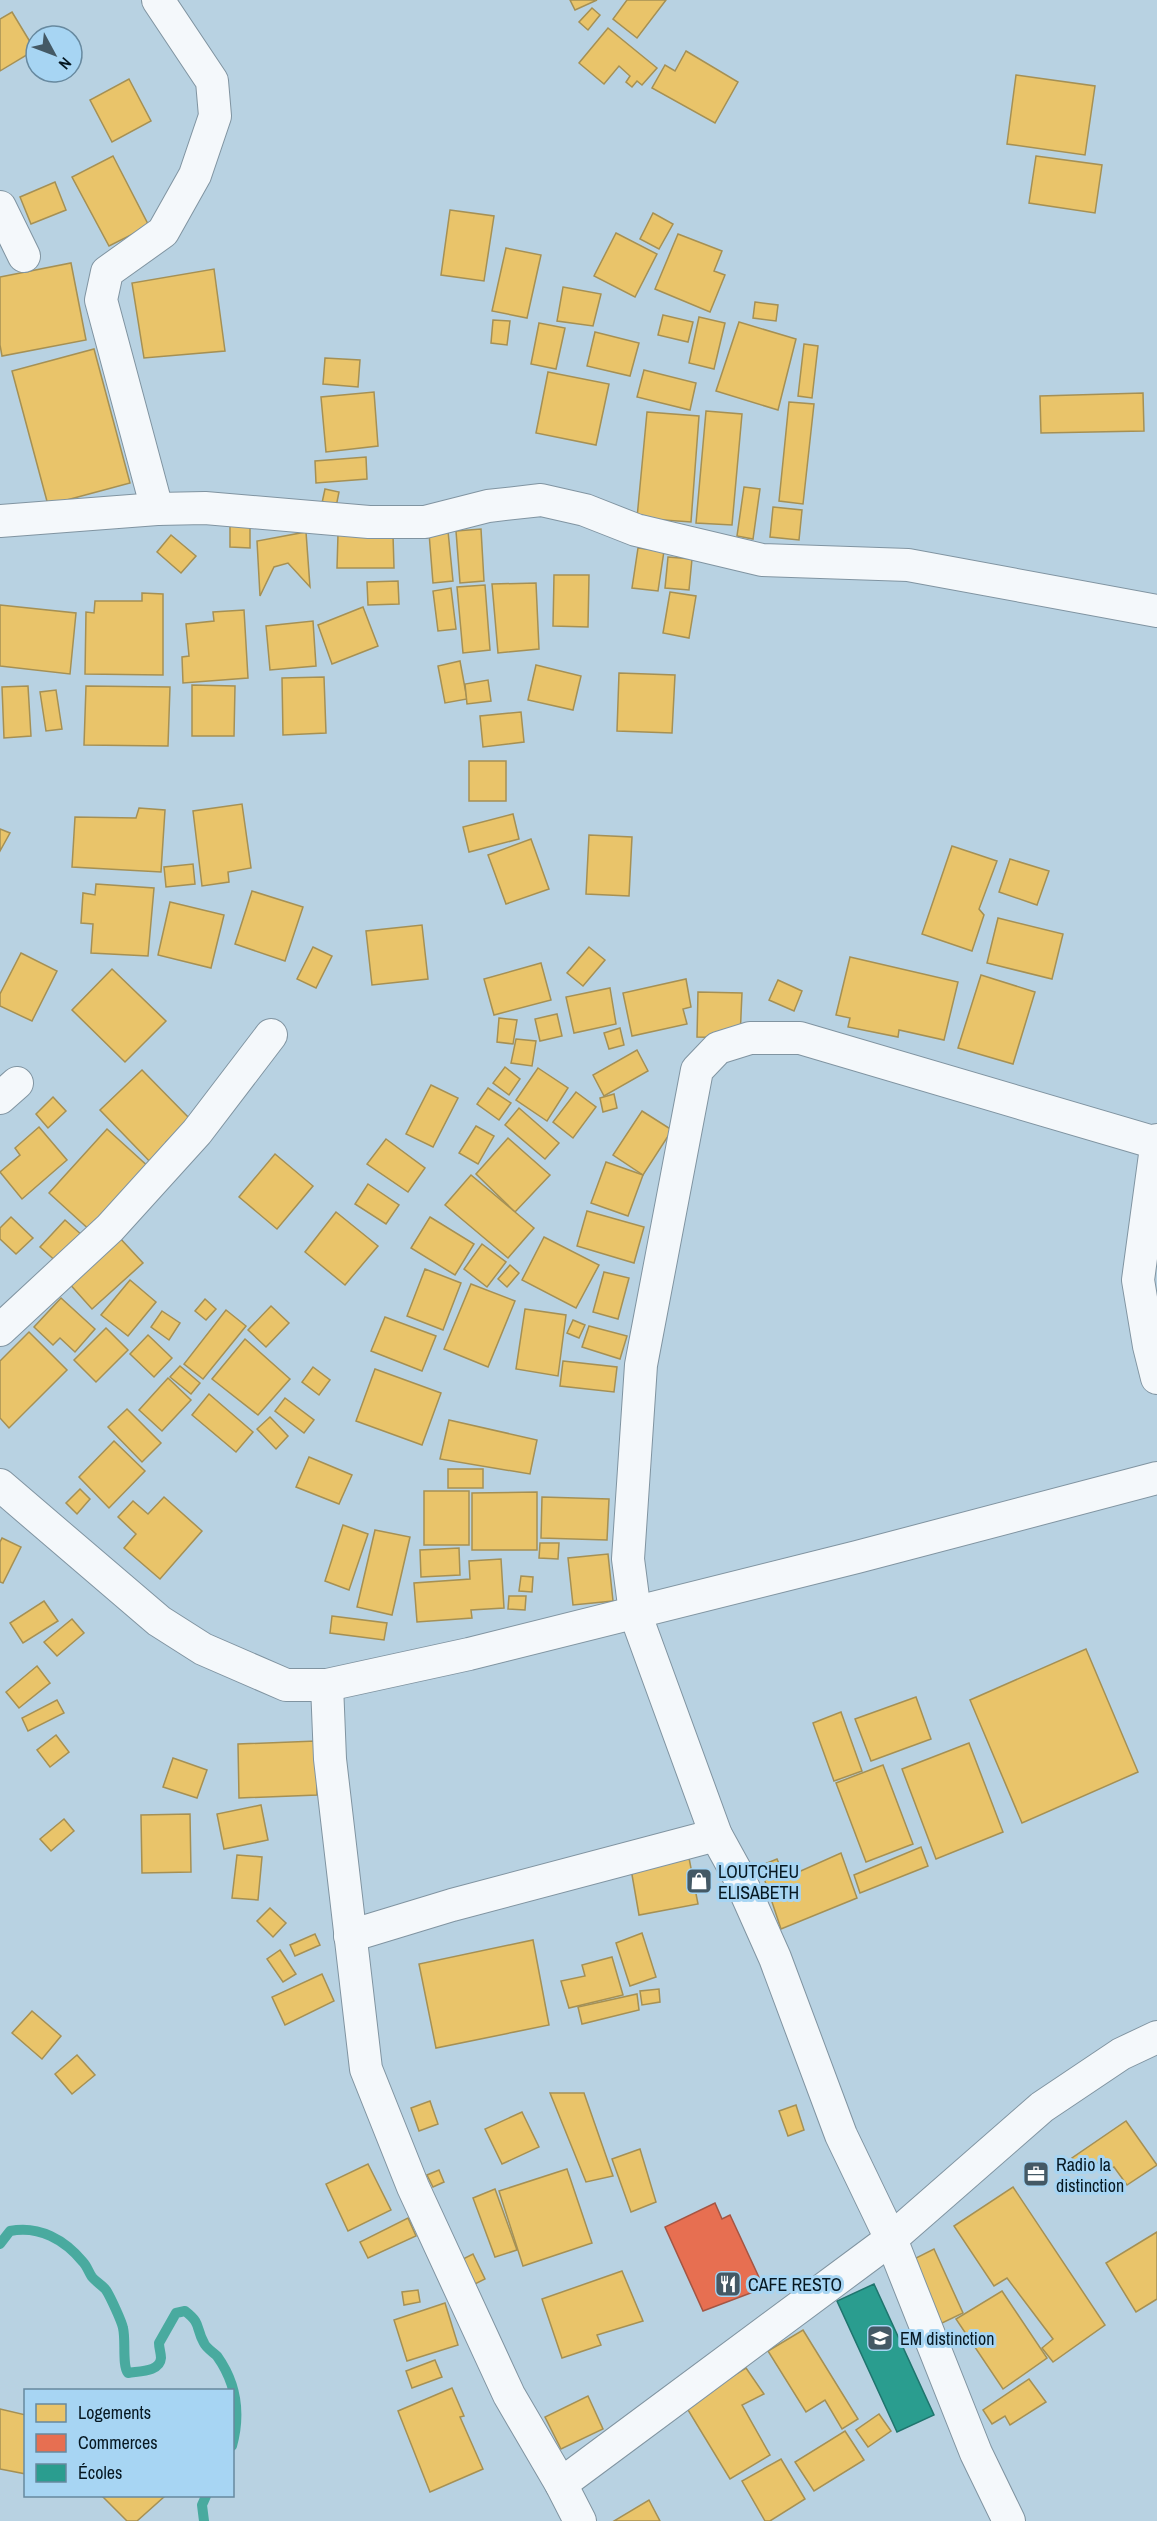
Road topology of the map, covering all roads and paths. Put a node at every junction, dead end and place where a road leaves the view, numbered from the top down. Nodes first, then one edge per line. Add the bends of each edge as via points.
1 (159, 0) edge
2 (0, 207) edge
3 (24, 256) dead end
4 (157, 509) junction
5 (0, 521) edge
6 (1157, 610) edge
7 (271, 1035) dead end
8 (1157, 1142) edge
9 (0, 1330) edge
10 (1157, 1378) edge
11 (1157, 1478) edge
12 (0, 1485) edge
13 (634, 1613) junction
14 (327, 1684) junction
15 (716, 1835) junction
16 (350, 1936) junction
17 (1157, 2037) edge
18 (891, 2239) junction
19 (561, 2484) junction
20 (580, 2521) edge
21 (1009, 2521) edge

1 - 4 street via 212,81 215,116 195,175 163,232 107,272 101,300
2 - 3 street
4 - 5 street
4 - 6 street via 205,508 369,522 425,522 488,506 541,500 585,510 636,530 762,560 908,565
7 - 9 street via 197,1132 110,1228
8 - 10 street via 1138,1280
8 - 13 street via 800,1038 750,1038 718,1048 697,1070 641,1365 628,1559
11 - 13 street
12 - 14 street via 159,1621 203,1649 286,1685
13 - 14 street
13 - 15 street
14 - 16 street via 330,1759
15 - 16 street
15 - 18 street via 775,1958 841,2135
16 - 19 street via 366,2069 413,2187 509,2395
17 - 18 street via 1121,2054 1042,2107
18 - 19 street
18 - 21 street via 976,2453
19 - 20 street

